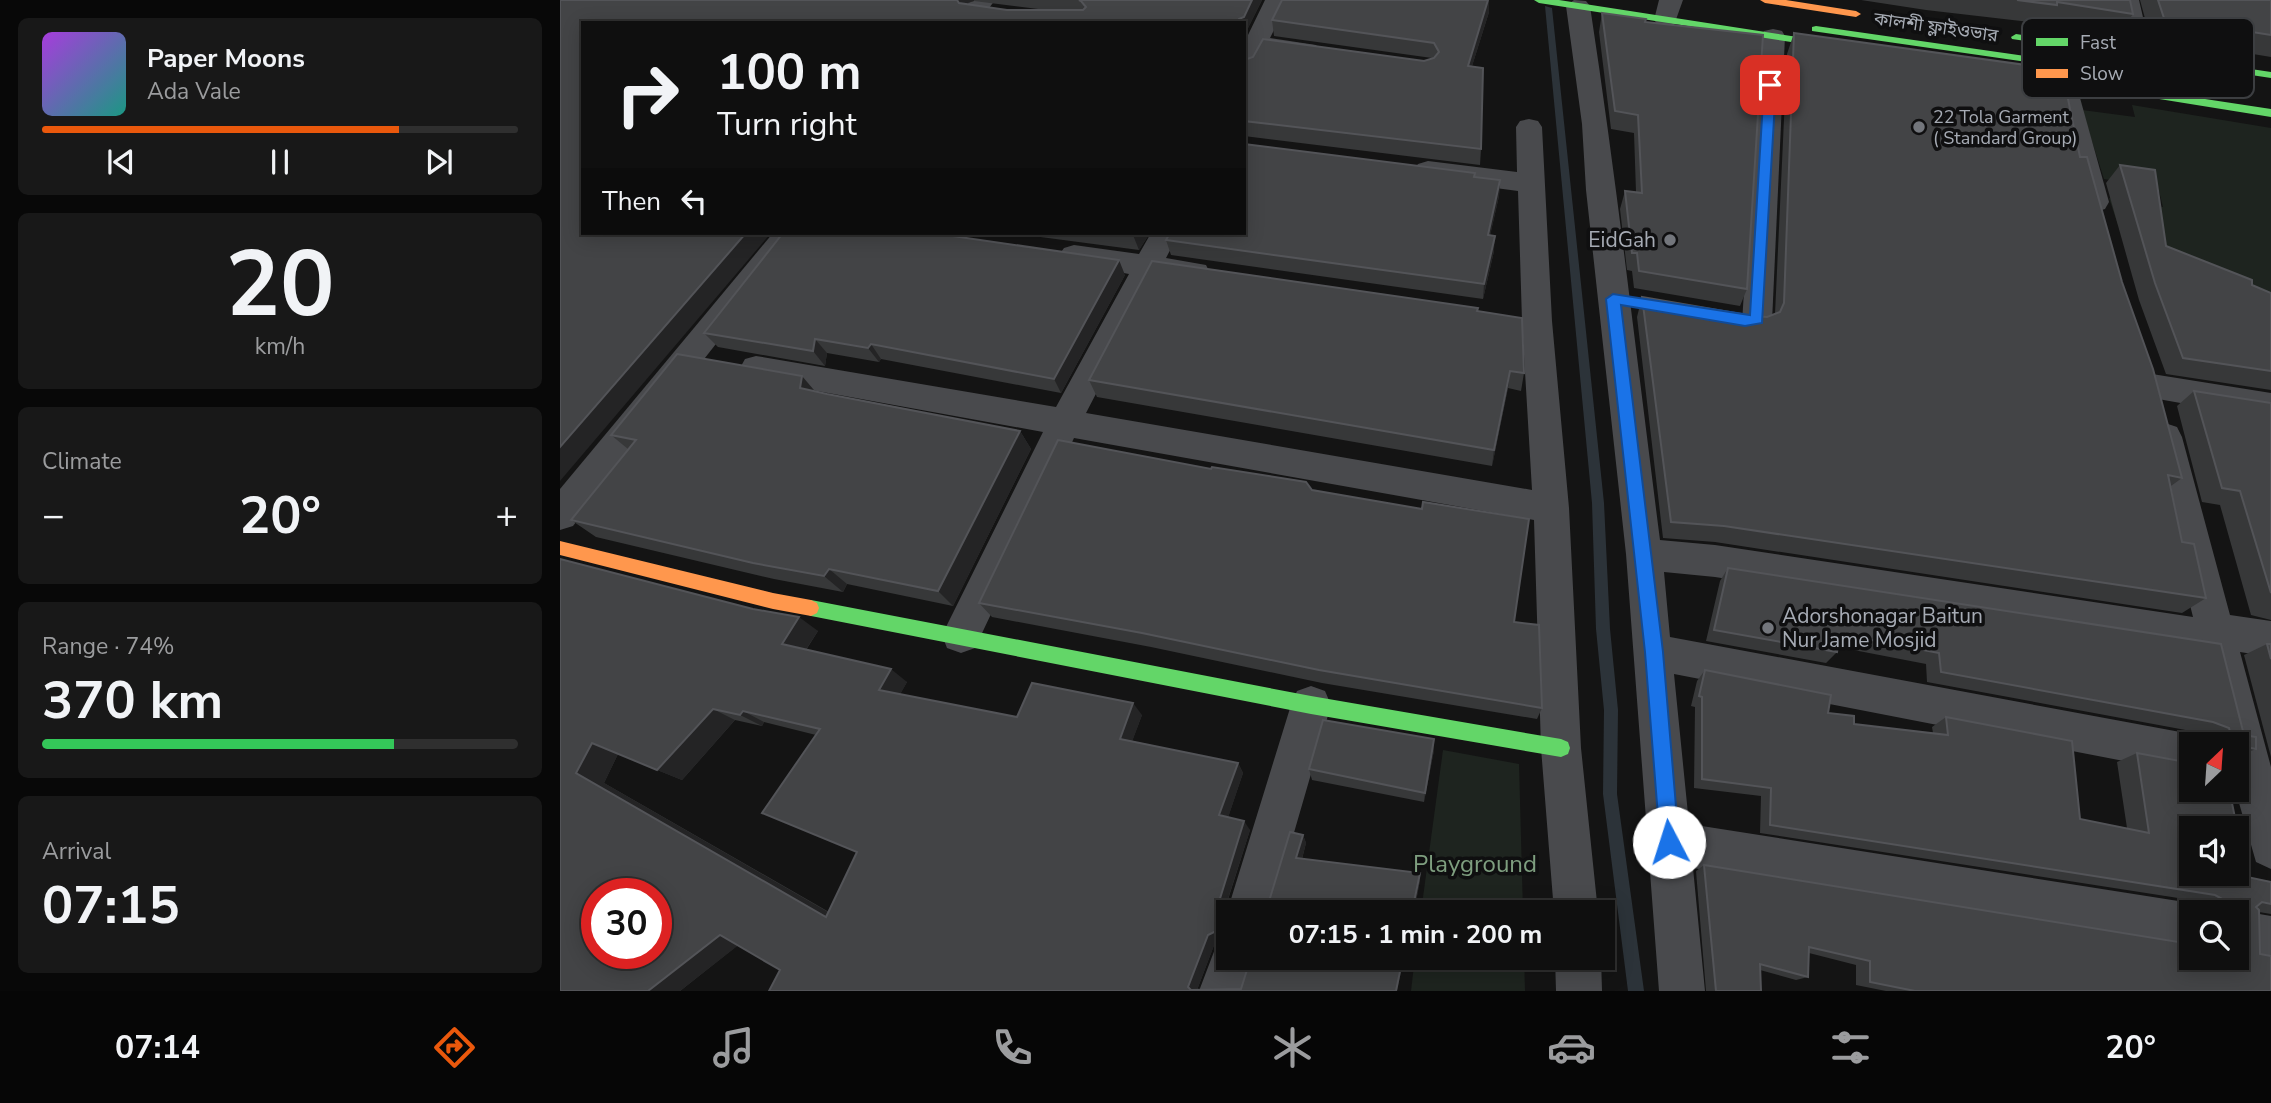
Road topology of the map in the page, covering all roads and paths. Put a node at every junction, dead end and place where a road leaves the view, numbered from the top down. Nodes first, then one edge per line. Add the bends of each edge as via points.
1 (1278, 0) edge
2 (1539, 0) edge
3 (1765, 0) edge
4 (2127, 0) edge
5 (1578, 6) junction
6 (1672, 14) edge
7 (1872, 16) dead end
8 (2131, 18) edge
9 (2006, 36) dead end
10 (1773, 37) junction
11 (2022, 38) edge
12 (1250, 42) edge
13 (1333, 54) edge
14 (2022, 59) edge
15 (2022, 74) edge
16 (2067, 98) edge
17 (2176, 98) edge
18 (2271, 113) edge
19 (1529, 127) dead end
20 (1408, 168) edge
21 (1530, 183) junction
22 (2103, 231) edge
23 (787, 235) edge
24 (1164, 235) edge
25 (1043, 251) edge
26 (1148, 267) junction
27 (1228, 278) edge
28 (1749, 320) edge
29 (687, 356) junction
30 (2271, 406) edge
31 (1065, 422) junction
32 (1552, 508) junction
33 (560, 515) edge
34 (560, 548) edge
35 (1644, 554) junction
36 (2216, 629) junction
37 (961, 635) junction
38 (2271, 639) edge
39 (1654, 652) junction
40 (1311, 705) junction
41 (2238, 732) edge
42 (1561, 748) junction
43 (2179, 752) edge
44 (2249, 779) edge
45 (1669, 842) junction
46 (2271, 847) edge
47 (1253, 900) edge
48 (1575, 900) edge
49 (2179, 924) edge
50 (2249, 935) edge
51 (2271, 939) edge
52 (1229, 970) edge
53 (1578, 970) edge
54 (1222, 991) edge
55 (1579, 991) edge
56 (1682, 991) edge

1 - 12 street
2 - 5 main road
3 - 7 main road
4 - 8 street
5 - 6 main road
5 - 35 street via 1626,301
6 - 10 main road
6 - 14 main road, কালশী ফ্লাইওভার via 1770,23
9 - 11 main road
10 - 15 main road
10 - 28 street
12 - 13 street
16 - 22 street
17 - 18 main road
19 - 21 street
20 - 21 street
21 - 32 street via 1523,320
23 - 29 street
24 - 26 street
25 - 26 street
26 - 27 street
26 - 31 street
29 - 31 street
29 - 33 street
30 - 36 street via 2148,375
31 - 32 street
31 - 37 street
32 - 42 street
34 - 37 main road via 773,601
35 - 36 street via 2192,635 2210,636
35 - 39 street
36 - 38 street
36 - 41 street
37 - 40 main road
39 - 43 street
39 - 45 street
40 - 42 main road
40 - 47 street
42 - 48 street
44 - 46 street
45 - 49 street
45 - 56 street
50 - 51 street
52 - 54 street
53 - 55 street

